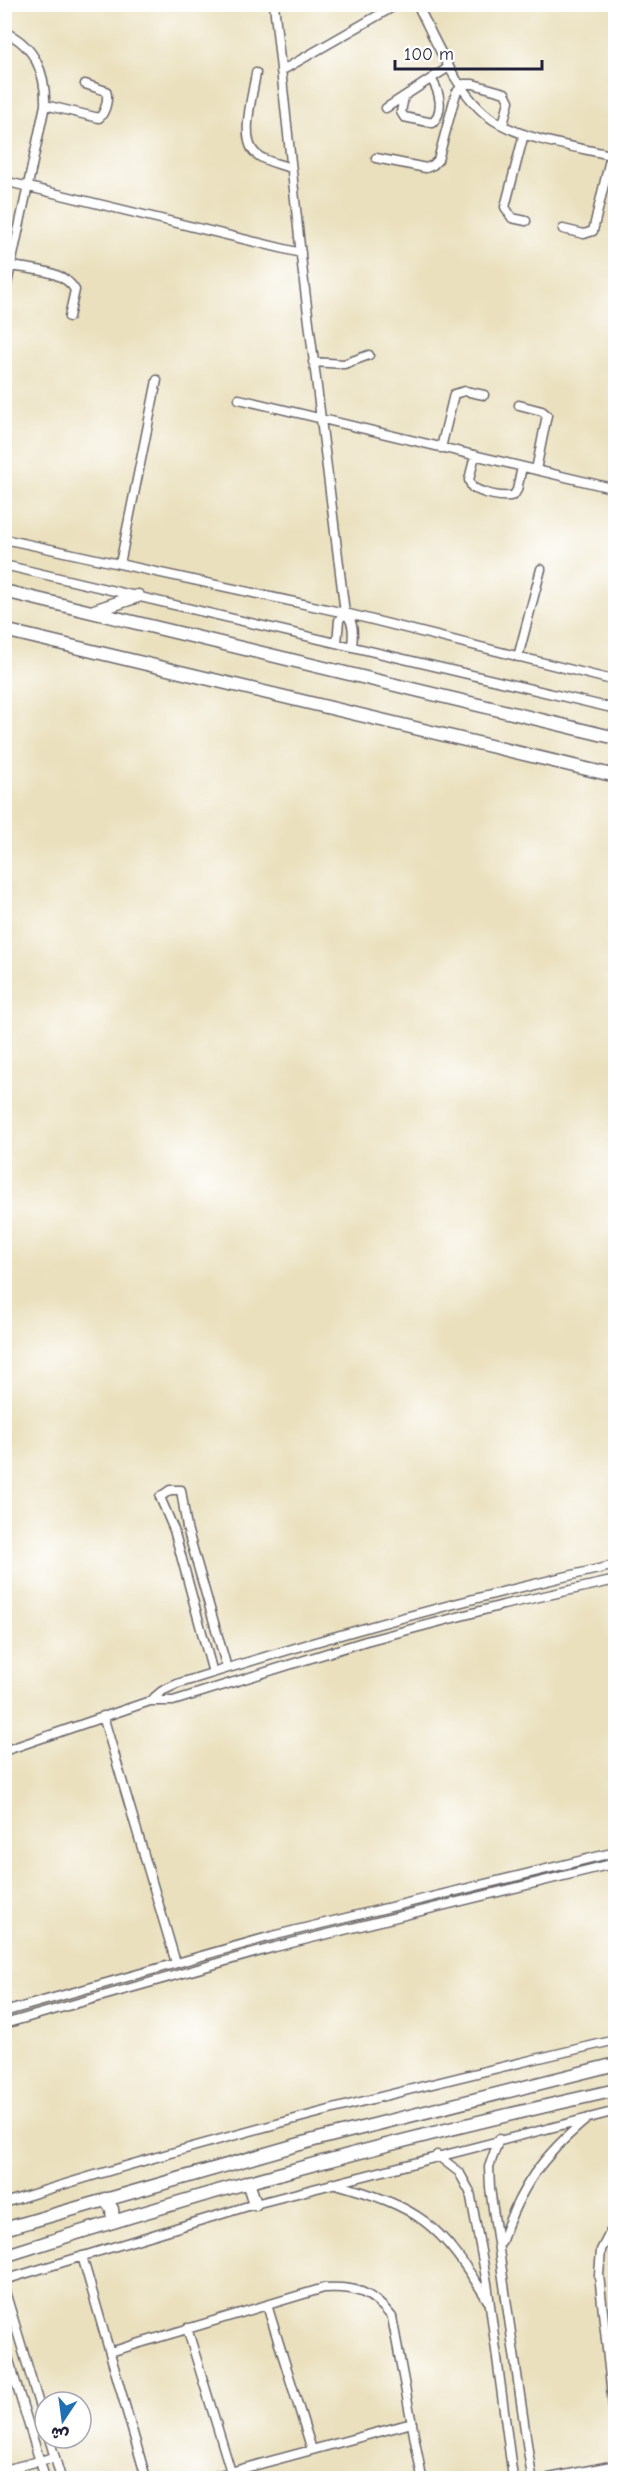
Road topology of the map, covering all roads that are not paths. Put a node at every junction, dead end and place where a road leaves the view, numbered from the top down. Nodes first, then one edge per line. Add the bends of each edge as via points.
1 (274, 4) edge
2 (398, 4) edge
3 (417, 4) edge
4 (4, 32) edge
5 (449, 67) junction
6 (281, 71) junction
7 (256, 73) dead end
8 (432, 80) junction
9 (86, 84) dead end
10 (461, 86) junction
11 (404, 97) junction
12 (45, 105) junction
13 (386, 108) dead end
14 (503, 125) junction
15 (524, 134) junction
16 (613, 156) edge
17 (376, 158) dead end
18 (291, 168) junction
19 (4, 181) edge
20 (29, 187) junction
21 (526, 220) dead end
22 (562, 229) dead end
23 (301, 253) junction
24 (10, 262) edge
25 (4, 298) edge
26 (69, 317) dead end
27 (369, 355) dead end
28 (313, 362) junction
29 (157, 380) dead end
30 (484, 395) dead end
31 (239, 399) dead end
32 (519, 405) dead end
33 (320, 418) junction
34 (441, 448) junction
35 (475, 455) junction
36 (522, 467) junction
37 (536, 470) junction
38 (615, 489) edge
39 (4, 539) edge
40 (120, 564) junction
41 (4, 565) edge
42 (541, 569) dead end
43 (4, 591) edge
44 (138, 596) junction
45 (93, 611) junction
46 (345, 613) junction
47 (4, 630) edge
48 (337, 643) junction
49 (352, 646) junction
50 (518, 657) junction
51 (615, 681) edge
52 (615, 709) edge
53 (615, 738) edge
54 (615, 776) edge
55 (615, 1565) edge
56 (615, 1580) edge
57 (499, 1592) junction
58 (503, 1605) junction
59 (294, 1647) junction
60 (299, 1660) junction
61 (227, 1668) junction
62 (213, 1673) junction
63 (150, 1701) junction
64 (103, 1716) junction
65 (4, 1750) edge
66 (615, 1852) edge
67 (615, 1863) edge
68 (402, 1903) junction
69 (404, 1914) junction
70 (272, 1936) junction
71 (275, 1947) junction
72 (176, 1963) junction
73 (34, 2002) junction
74 (4, 2012) edge
75 (38, 2014) junction
76 (4, 2024) edge
77 (615, 2040) edge
78 (615, 2064) edge
79 (615, 2090) edge
80 (615, 2111) edge
81 (591, 2116) junction
82 (499, 2139) junction
83 (437, 2155) junction
84 (248, 2182) junction
85 (332, 2183) junction
86 (134, 2190) junction
87 (105, 2199) junction
88 (4, 2203) edge
89 (255, 2204) junction
90 (140, 2214) junction
91 (615, 2221) edge
92 (112, 2222) junction
93 (4, 2229) edge
94 (500, 2246) junction
95 (4, 2256) edge
96 (82, 2256) junction
97 (4, 2280) edge
98 (4, 2288) edge
99 (267, 2305) junction
100 (490, 2305) junction
101 (187, 2328) junction
102 (4, 2344) edge
103 (110, 2352) junction
104 (612, 2367) edge
105 (9, 2374) edge
106 (35, 2390) edge
107 (412, 2423) junction
108 (615, 2433) edge
109 (53, 2450) edge
110 (312, 2450) junction
111 (55, 2457) junction
112 (40, 2461) junction
113 (615, 2465) edge
114 (4, 2470) edge
115 (231, 2472) junction
116 (45, 2478) edge
117 (61, 2478) edge
118 (147, 2478) edge
119 (208, 2478) edge
120 (422, 2478) edge
121 (513, 2478) edge
122 (522, 2478) edge
123 (532, 2478) edge
124 (549, 2478) edge

1 - 6 street
2 - 6 street
3 - 5 street
4 - 12 street via 29,48 42,70
5 - 8 street
5 - 10 street
6 - 18 street
7 - 18 street via 247,134 250,147 259,157
8 - 11 street
8 - 11 street via 440,98 433,123 404,117
9 - 12 street via 106,91 104,112 99,118
10 - 14 street via 480,109
10 - 14 street via 473,84 505,93 509,101
10 - 17 street via 438,160 433,165 426,168
11 - 13 street
12 - 20 street
14 - 15 street
15 - 16 street
15 - 21 street via 505,207 512,218
16 - 22 street via 593,231 584,234
18 - 23 street
19 - 20 street
20 - 23 street
20 - 24 street
23 - 28 street
24 - 25 street
24 - 26 street via 64,276 75,290
27 - 28 street via 344,364
28 - 33 street
29 - 40 street
30 - 34 street via 465,391 454,394
31 - 33 street
32 - 37 street via 547,415
33 - 34 street
33 - 46 street
34 - 35 street
35 - 36 street
35 - 36 street via 470,480 478,490 514,495
36 - 37 street
37 - 38 street
39 - 40 street
40 - 46 street
41 - 44 street
42 - 50 street
43 - 45 street
44 - 45 street
44 - 48 street
45 - 53 street
46 - 48 street via 339,620
46 - 49 street via 352,621
46 - 50 street
47 - 54 street
48 - 49 street
49 - 52 street
50 - 51 street
55 - 57 street
56 - 58 street
57 - 58 street
57 - 59 street
58 - 60 street
59 - 60 street
59 - 61 street
60 - 63 street via 172,1701
61 - 62 street
61 - 62 street via 187,1528 181,1490 170,1490 160,1497 174,1530
62 - 63 street via 170,1687
63 - 64 street
64 - 65 street
64 - 72 street
66 - 68 street
67 - 69 street
68 - 69 street
68 - 70 street
69 - 71 street
70 - 71 street
70 - 72 street
71 - 75 street
72 - 73 street
73 - 74 street
73 - 75 street
75 - 76 street
77 - 88 street via 262,2126
78 - 86 street
79 - 84 street
80 - 81 street
81 - 82 street
81 - 94 street via 553,2148 532,2173 516,2202
82 - 83 street
82 - 94 street via 489,2177
83 - 85 street
83 - 100 street via 452,2164 468,2185
84 - 89 street
84 - 90 street
85 - 89 street
85 - 100 street via 392,2201 430,2224 456,2252
86 - 87 street
86 - 90 street via 134,2203
87 - 92 street
87 - 93 street
89 - 96 street
90 - 92 street
91 - 104 street via 605,2238 599,2262
92 - 95 street
94 - 123 street
96 - 97 street
96 - 103 street
98 - 106 street
99 - 101 street
99 - 107 street via 324,2288 344,2287 379,2302 392,2317
99 - 110 street
100 - 121 street
101 - 103 street
101 - 115 street
102 - 105 street
103 - 118 street
104 - 108 street
105 - 112 street
107 - 110 street
107 - 120 street
109 - 111 street
110 - 115 street
111 - 112 street
111 - 117 street
112 - 114 street
112 - 116 street
113 - 124 street
115 - 119 street
121 - 122 street

